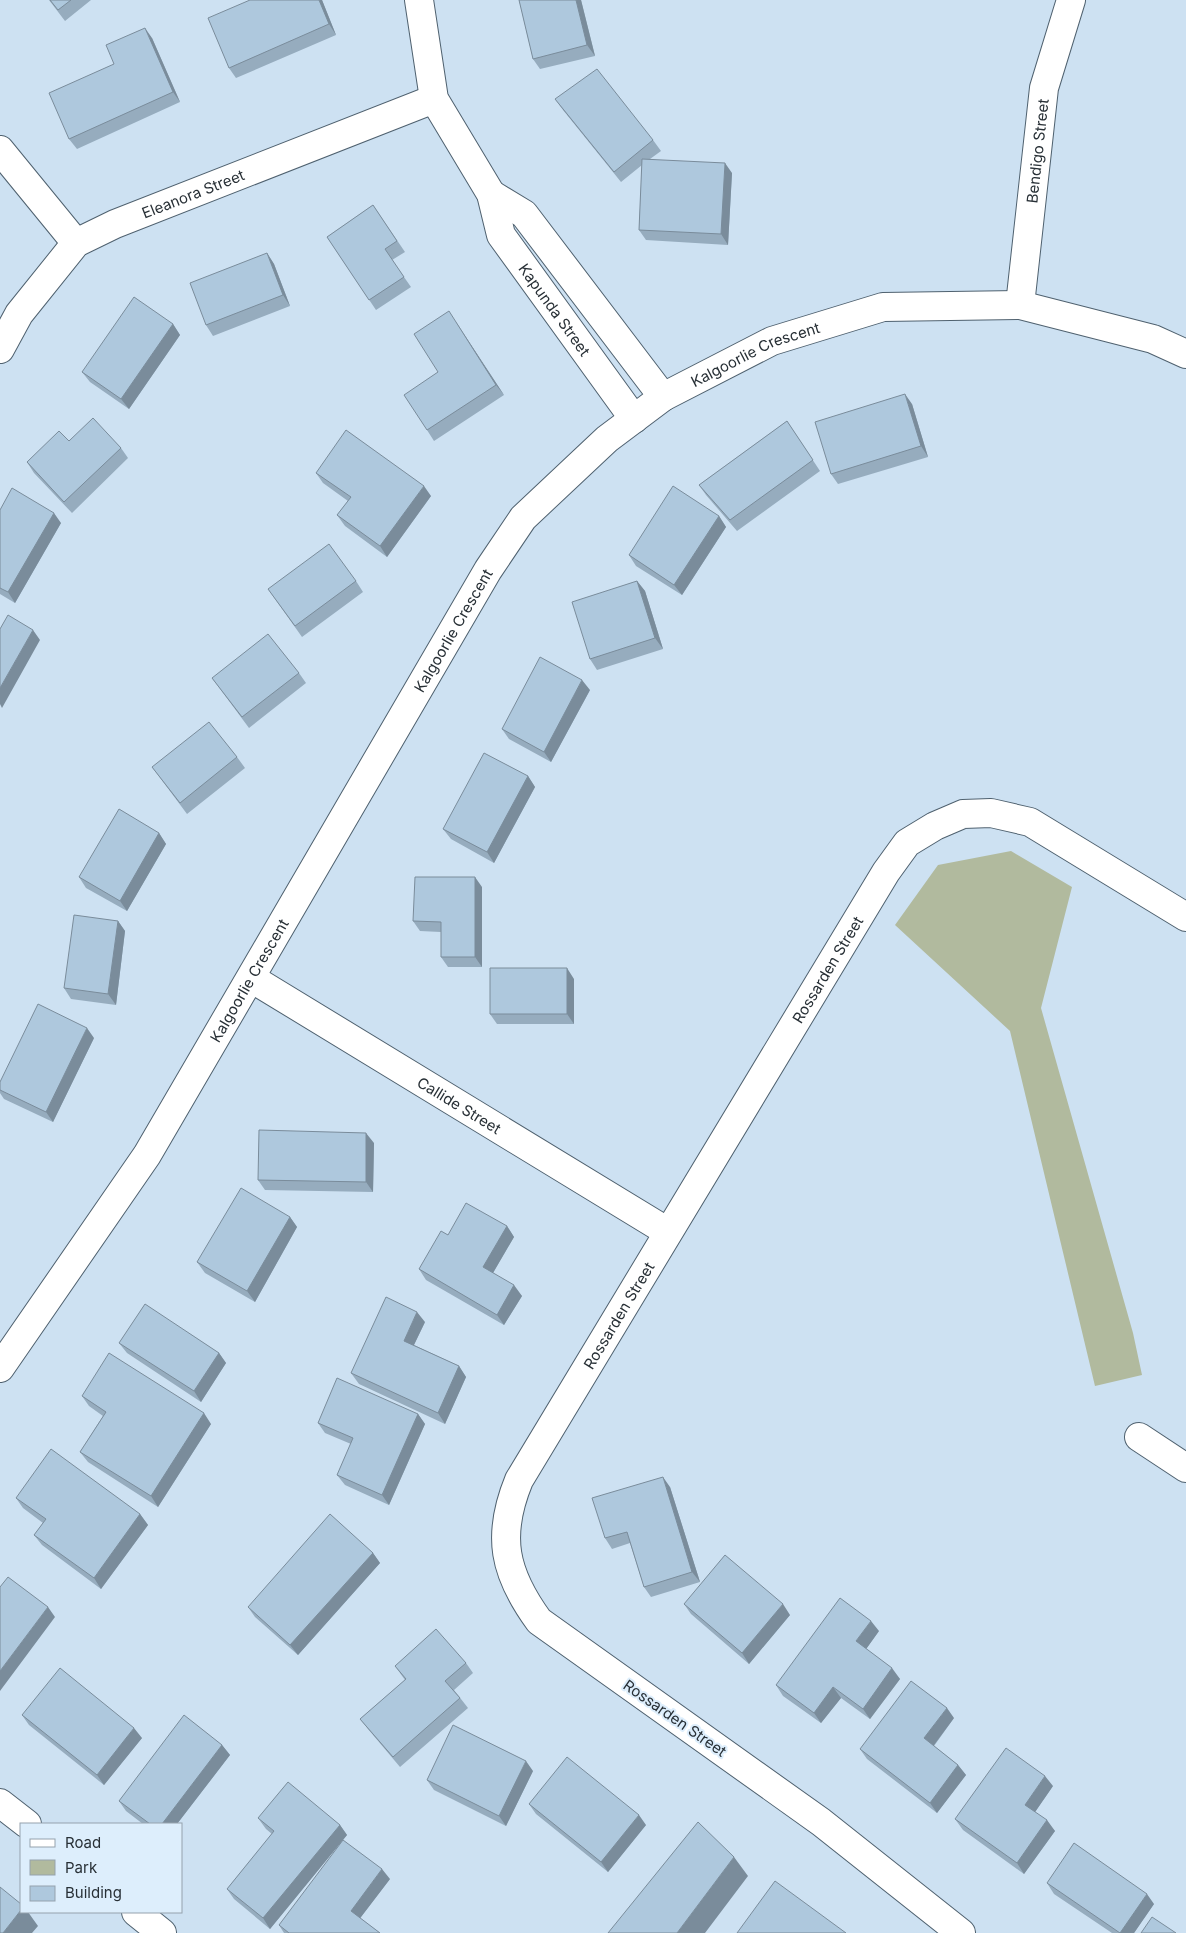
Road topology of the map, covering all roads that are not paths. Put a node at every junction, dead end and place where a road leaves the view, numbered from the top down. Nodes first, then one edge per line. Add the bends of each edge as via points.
1 (419, 0) edge
2 (1071, 0) edge
3 (434, 99) junction
4 (0, 150) edge
5 (491, 194) junction
6 (76, 243) junction
7 (1020, 305) junction
8 (0, 349) edge
9 (1186, 354) edge
10 (664, 397) junction
11 (634, 419) junction
12 (1186, 917) edge
13 (251, 978) junction
14 (668, 1232) junction
15 (0, 1368) edge
16 (1139, 1437) dead end
17 (1186, 1468) edge
18 (0, 1803) edge
19 (26, 1823) edge
20 (962, 1933) edge

1 - 3 street, Kapunda Street
2 - 7 street, Bendigo Street via 1044,88
3 - 5 street, Kapunda Street
3 - 6 street, Eleanora Street via 115,224
4 - 6 street
5 - 10 street, Kapunda Street via 524,214
5 - 11 street, Kapunda Street via 501,235
6 - 8 street, Eleanora Street via 19,314
7 - 9 street, Kalgoorlie Crescent via 1153,339
7 - 10 street, Kalgoorlie Crescent via 883,308 772,340
10 - 11 street, Kalgoorlie Crescent
11 - 13 street, Kalgoorlie Crescent via 607,439 523,518 488,570
12 - 14 street, Rossarden Street via 1030,822 991,813 963,814 907,843
13 - 14 street, Callide Street
13 - 15 street, Kalgoorlie Crescent via 147,1155
14 - 20 street, Rossarden Street via 519,1480 510,1503 506,1528 506,1552 514,1579 539,1621 821,1822
16 - 17 street
18 - 19 street

